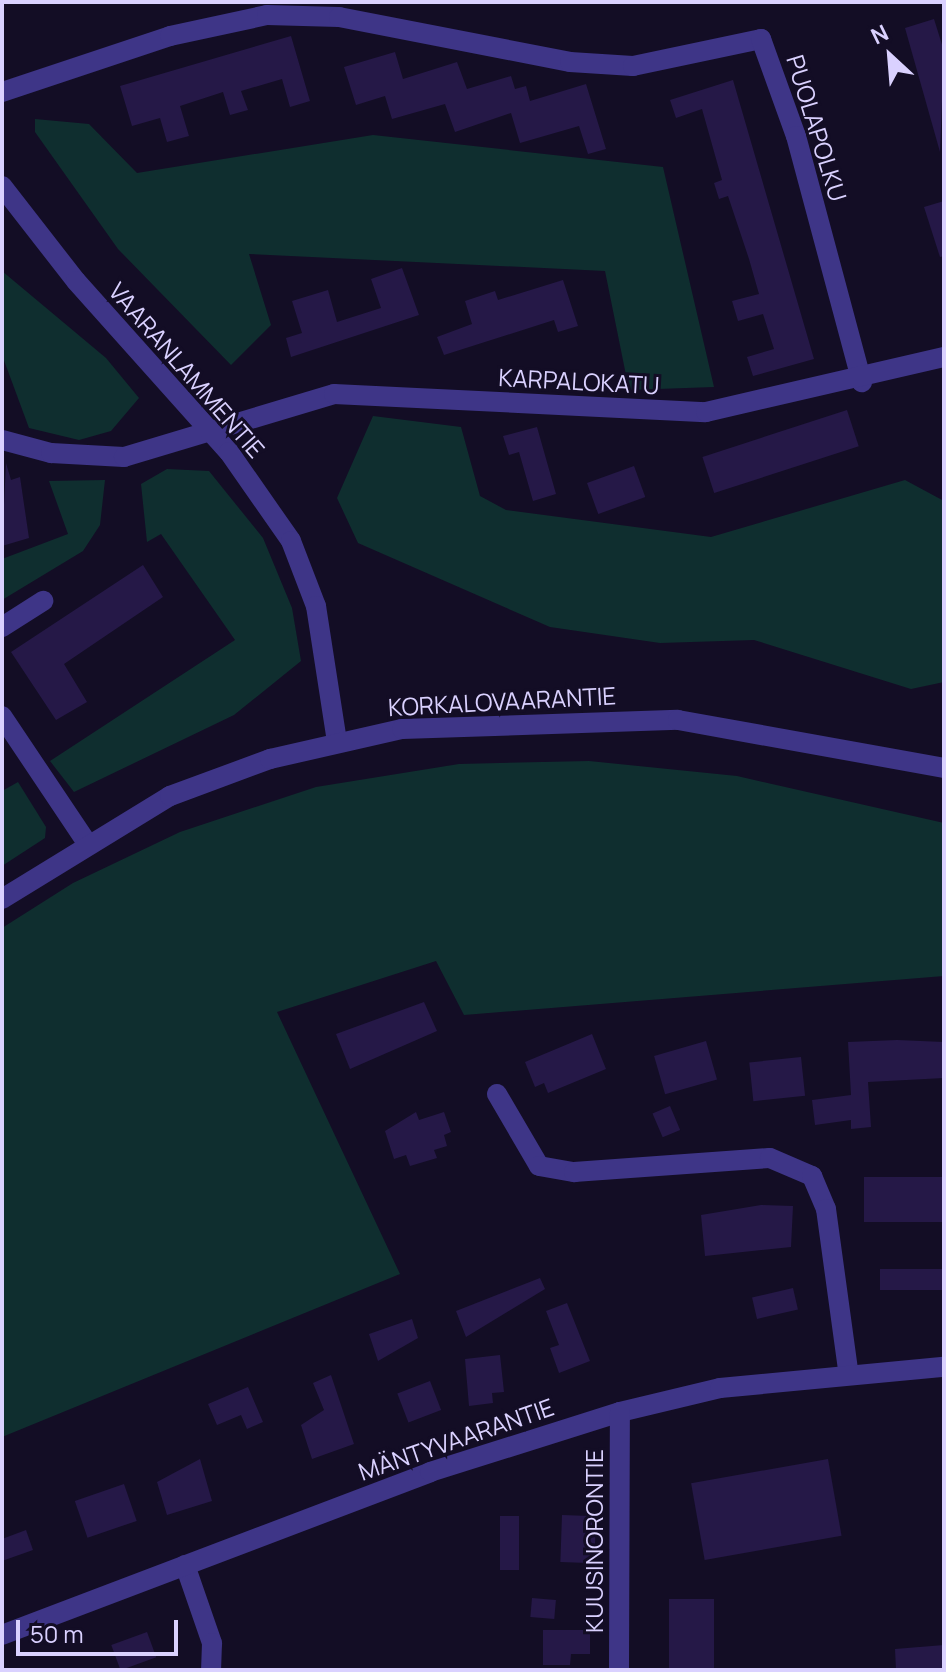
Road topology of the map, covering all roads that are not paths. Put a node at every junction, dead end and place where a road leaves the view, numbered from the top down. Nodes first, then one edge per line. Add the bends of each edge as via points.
1 (2, 92) edge
2 (2, 186) edge
3 (944, 357) edge
4 (862, 382) junction
5 (211, 432) junction
6 (2, 440) edge
7 (43, 601) dead end
8 (2, 627) edge
9 (2, 716) edge
10 (337, 742) junction
11 (944, 768) edge
12 (87, 843) junction
13 (2, 899) edge
14 (497, 1094) dead end
15 (944, 1367) edge
16 (848, 1370) junction
17 (620, 1412) junction
18 (185, 1565) junction
19 (2, 1635) edge
20 (211, 1670) edge
21 (619, 1670) edge

1 - 4 street, PUOLAPOLKU via 170,36 267,15 339,17 570,62 633,66 761,39 796,136
2 - 5 street, VAARANLAMMENTIE
3 - 4 street, KARPALOKATU
4 - 5 street, KARPALOKATU via 706,412 334,394
5 - 6 street, KARPALOKATU via 124,457 51,453
5 - 10 street, VAARANLAMMENTIE via 291,541 316,606
7 - 8 street
9 - 12 street
10 - 11 street, KORKALOVAARANTIE via 402,729 568,718 678,720
10 - 12 street, KORKALOVAARANTIE via 170,796
12 - 13 street, KORKALOVAARANTIE
14 - 16 street via 539,1166 574,1172 770,1158 812,1176 826,1209
15 - 16 street, MÄNTYVAARANTIE
16 - 17 street, MÄNTYVAARANTIE via 720,1388
17 - 18 street, MÄNTYVAARANTIE via 430,1472
17 - 21 street, KUUSINORONTIE
18 - 19 street, MÄNTYVAARANTIE
18 - 20 street via 212,1643

